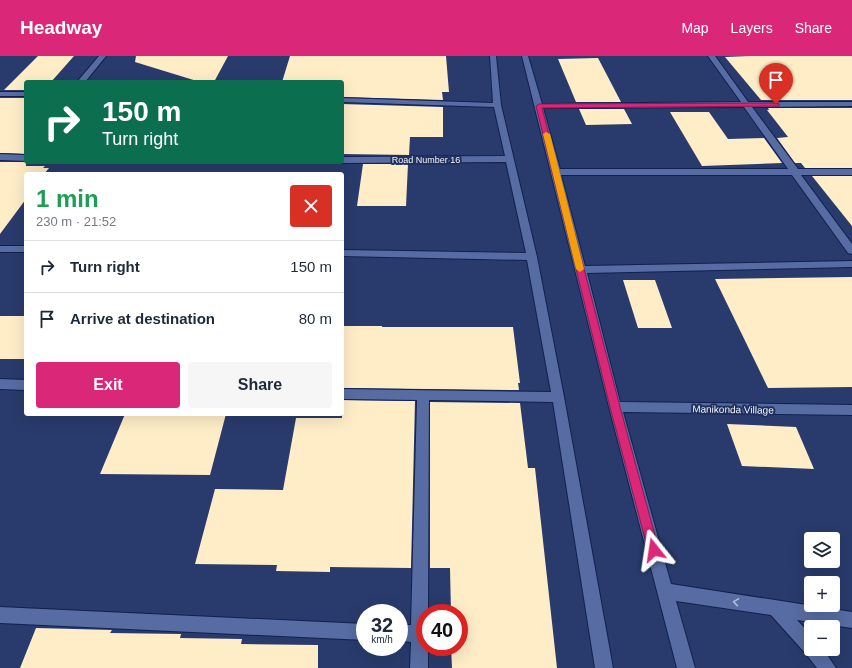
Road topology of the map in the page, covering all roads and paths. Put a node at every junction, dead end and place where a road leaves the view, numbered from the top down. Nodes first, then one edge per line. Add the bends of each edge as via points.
1 (103, 56) edge
2 (493, 56) edge
3 (525, 56) edge
4 (711, 56) edge
5 (83, 80) edge
6 (0, 94) edge
7 (24, 94) edge
8 (344, 100) edge
9 (746, 104) junction
10 (852, 104) edge
11 (498, 105) junction
12 (539, 106) junction
13 (0, 158) edge
14 (24, 158) edge
15 (510, 159) junction
16 (344, 160) edge
17 (556, 172) junction
18 (796, 172) junction
19 (852, 172) edge
20 (0, 249) edge
21 (24, 249) edge
22 (852, 251) edge
23 (344, 253) edge
24 (532, 257) junction
25 (852, 264) edge
26 (580, 270) junction
27 (0, 384) edge
28 (24, 385) edge
29 (344, 394) edge
30 (424, 394) junction
31 (558, 397) junction
32 (615, 407) junction
33 (852, 410) edge
34 (665, 591) junction
35 (420, 604) edge
36 (774, 608) junction
37 (0, 615) edge
38 (852, 620) edge
39 (356, 632) edge
40 (804, 640) edge
41 (419, 656) edge
42 (818, 656) edge
43 (419, 668) edge
44 (604, 668) edge
45 (686, 668) edge
46 (827, 668) edge

1 - 5 street
2 - 11 street
3 - 12 street
4 - 9 street
6 - 7 street
8 - 11 street
9 - 10 street
9 - 12 street
9 - 18 street
11 - 15 street
12 - 17 street
13 - 14 street
15 - 16 street, Road Number 16
15 - 24 street
17 - 18 street
17 - 26 street
18 - 19 street
18 - 22 street
20 - 21 street
23 - 24 street
24 - 31 street
25 - 26 street
26 - 32 street
27 - 28 street
29 - 30 street
30 - 31 street
30 - 35 street
31 - 44 street
32 - 33 street, Manikonda Village
32 - 34 street
36 -> 34 street
34 - 45 street
36 - 38 street
36 - 40 street
37 - 39 street
41 - 43 street
42 - 46 street

